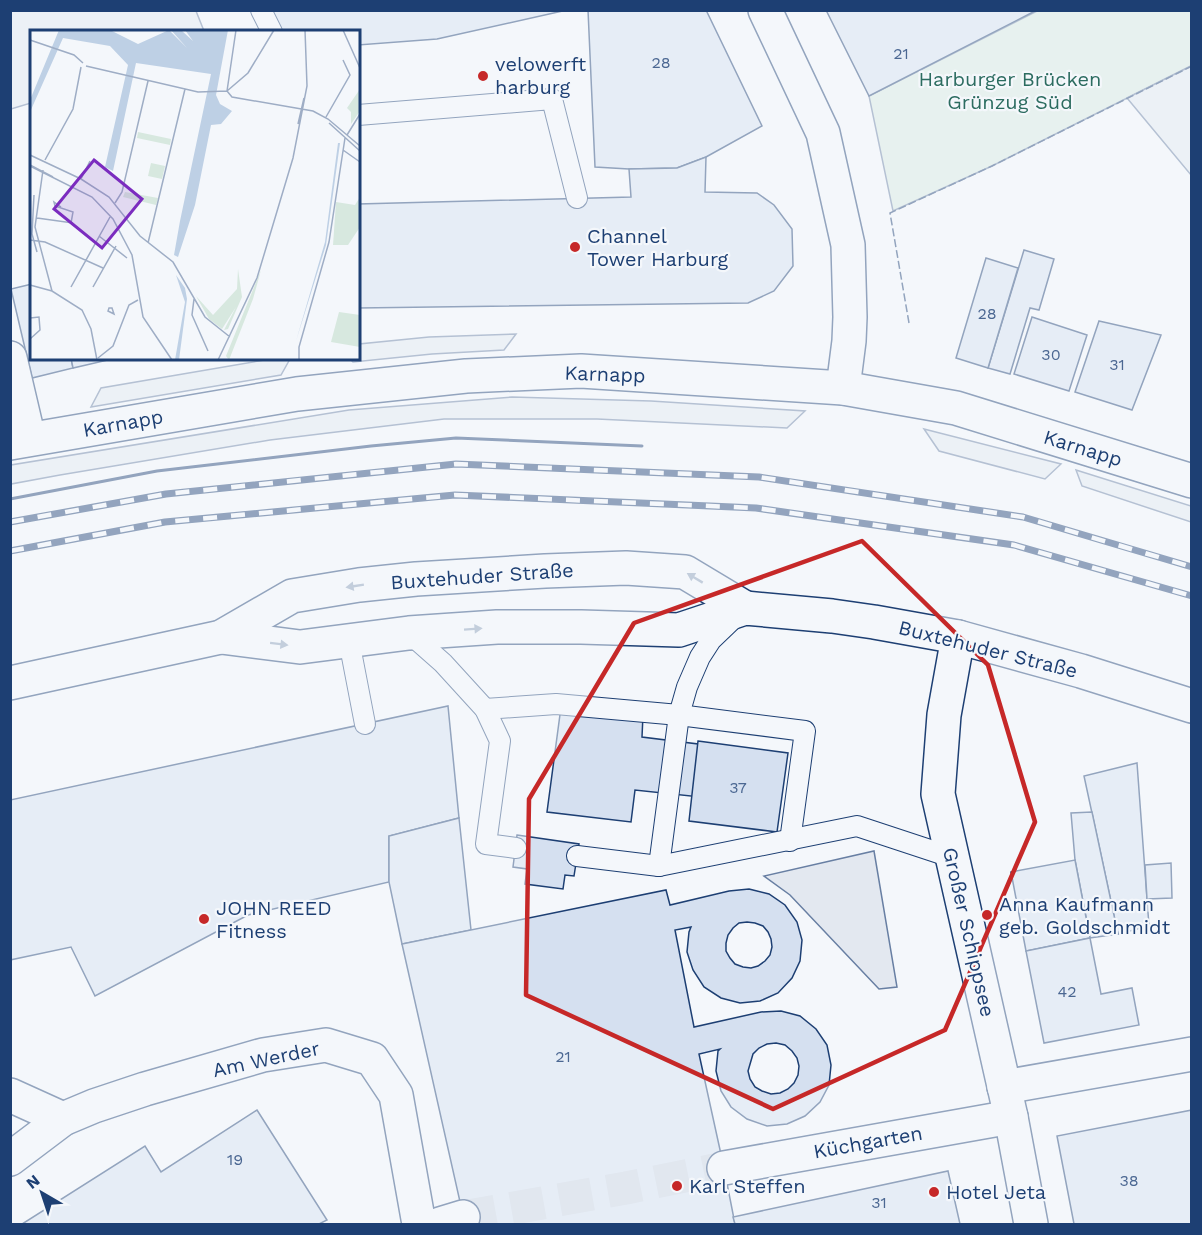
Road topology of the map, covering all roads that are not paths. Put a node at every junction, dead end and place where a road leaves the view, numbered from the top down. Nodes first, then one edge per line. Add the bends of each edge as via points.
1 (261, 10) edge
2 (765, 10) edge
3 (271, 30) edge
4 (360, 115) edge
5 (577, 198) dead end
6 (10, 358) edge
7 (843, 388) junction
8 (20, 441) edge
9 (1191, 482) edge
10 (745, 608) junction
11 (409, 633) junction
12 (221, 637) junction
13 (958, 637) junction
14 (349, 641) junction
15 (10, 683) edge
16 (1191, 706) edge
17 (485, 709) junction
18 (679, 715) junction
19 (365, 724) dead end
20 (790, 841) junction
21 (516, 848) dead end
22 (577, 856) dead end
23 (951, 857) junction
24 (659, 866) junction
25 (1191, 1054) edge
26 (10, 1095) edge
27 (1008, 1102) junction
28 (63, 1119) junction
29 (10, 1159) edge
30 (724, 1168) tunnel mouth
31 (419, 1224) edge
32 (1031, 1224) edge

1 - 3 lane
2 - 7 street via 823,133 848,245 850,317
4 - 5 lane via 552,99
6 - 8 street
7 - 8 street, Karnapp via 581,371 466,376 297,394
7 - 9 street, Karnapp via 956,408
11 -> 10 street, Buxtehuder Straße via 497,627 679,630
10 -> 12 street, Buxtehuder Straße via 685,572 626,568 545,570 416,579 292,596
10 - 13 street, Buxtehuder Straße via 832,616
10 - 18 lane via 711,640 700,657
11 - 14 street, Buxtehuder Straße
11 - 17 lane via 444,663
12 -> 14 street, Buxtehuder Straße via 300,646
12 - 15 street, Buxtehuder Straße
13 - 16 street, Buxtehuder Straße
13 - 23 street, Großer Schippsee via 944,715 938,794
14 - 19 lane
17 - 18 lane via 556,704
17 - 21 lane via 500,741 486,844
18 - 20 lane via 805,731
18 - 24 lane
20 - 23 lane via 857,826
20 - 24 lane
22 - 24 lane
23 - 27 street, Großer Schippsee
25 - 27 street, Küchgarten
26 - 28 street
27 - 30 street, Küchgarten
27 - 32 street, Großer Schippsee
28 - 29 street, Am Werder
28 - 31 street, Am Werder via 145,1089 262,1056 326,1045 372,1059 396,1095

